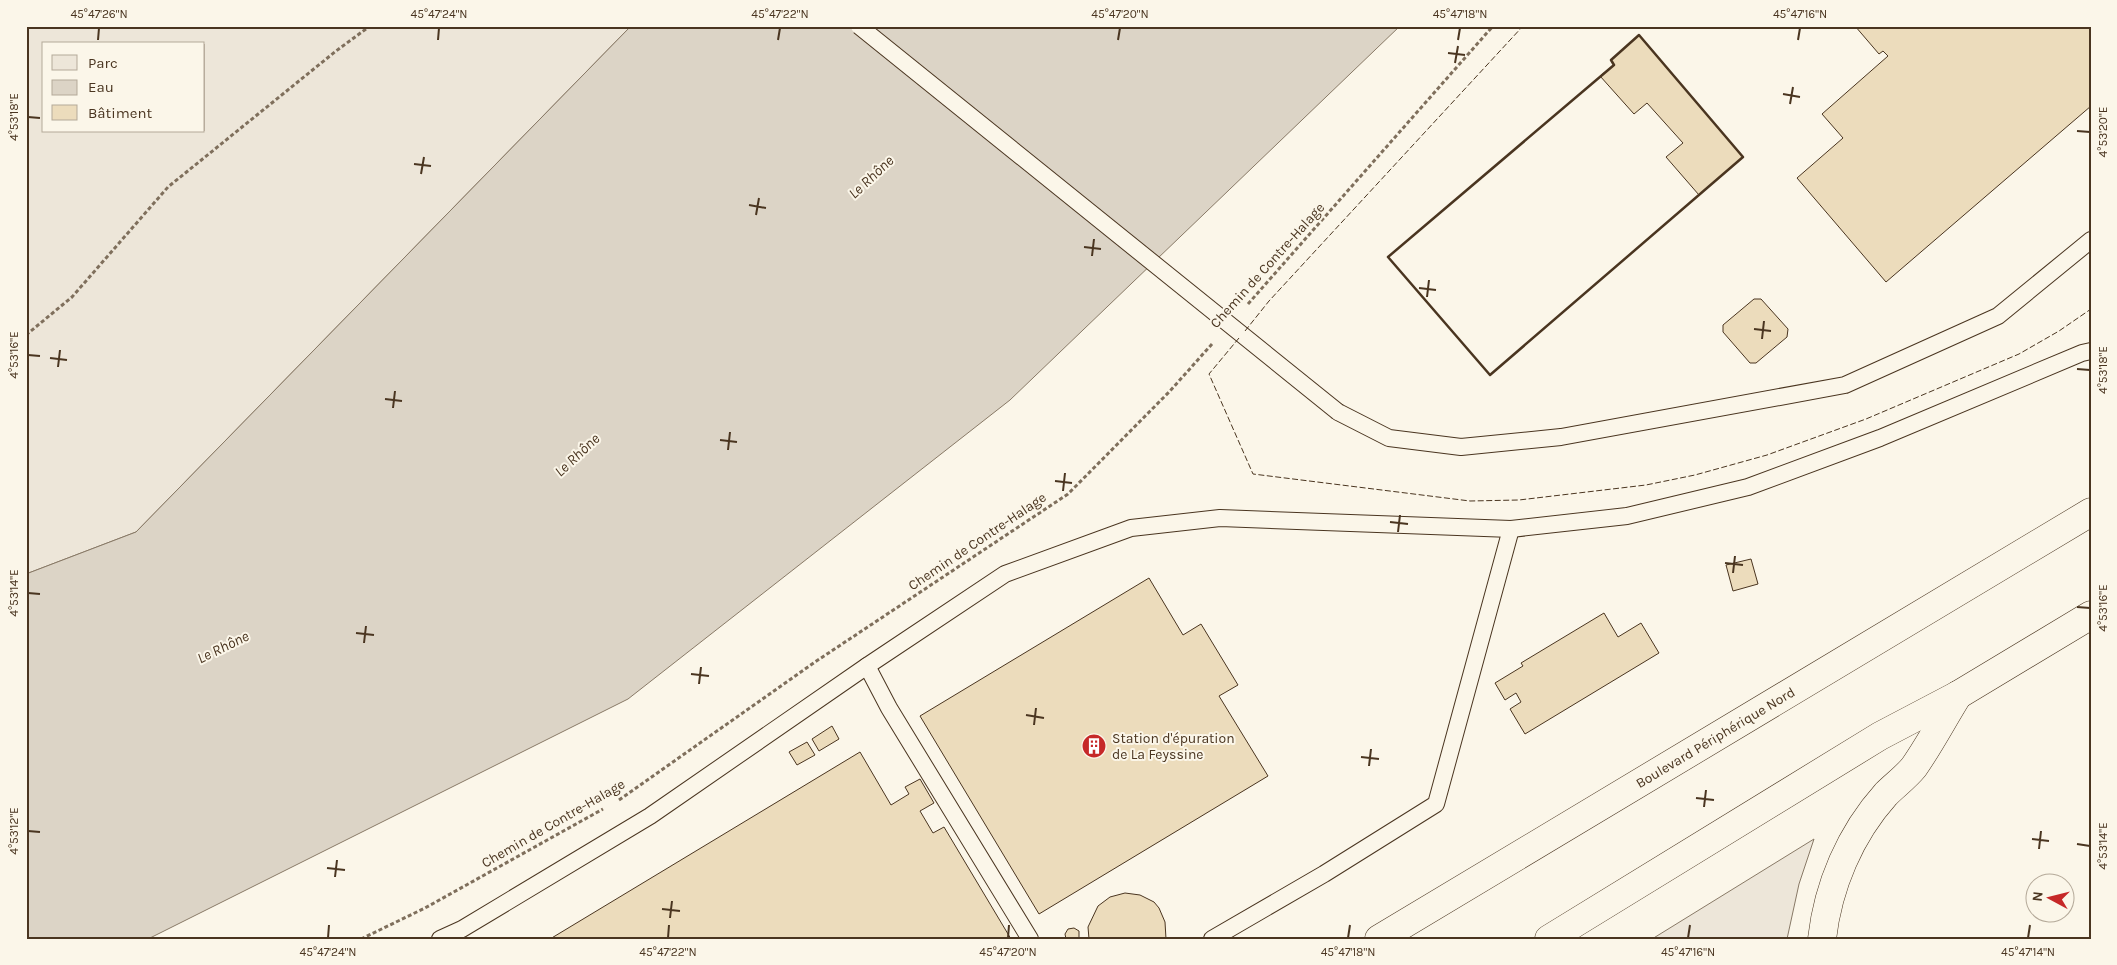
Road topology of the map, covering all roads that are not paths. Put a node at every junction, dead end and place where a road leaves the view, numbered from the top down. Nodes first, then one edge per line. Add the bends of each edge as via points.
1 (859, 26) edge
2 (2091, 240) edge
3 (2091, 351) edge
4 (2091, 512) edge
5 (1511, 529) junction
6 (2091, 615) edge
7 (867, 666) junction
8 (1958, 695) junction
9 (465, 934) edge
10 (440, 939) edge
11 (1030, 939) edge
12 (1212, 939) edge
13 (1378, 939) edge
14 (1548, 939) edge
15 (1822, 939) edge

1 - 2 lane, bridge via 1338,412 1389,438 1460,447 1562,437 1845,385 1998,316
3 - 5 lane via 1880,438 1748,487 1627,516
4 - 13 highway, Boulevard Périphérique Nord
5 - 7 lane via 1220,518 1131,528 1005,574
5 - 12 lane via 1436,804
6 - 8 highway
7 - 9 lane via 650,816
7 - 11 lane via 889,708
8 - 14 highway via 1880,736
8 - 15 highway via 1913,769 1886,794 1862,825 1845,856 1832,891
9 - 10 lane

